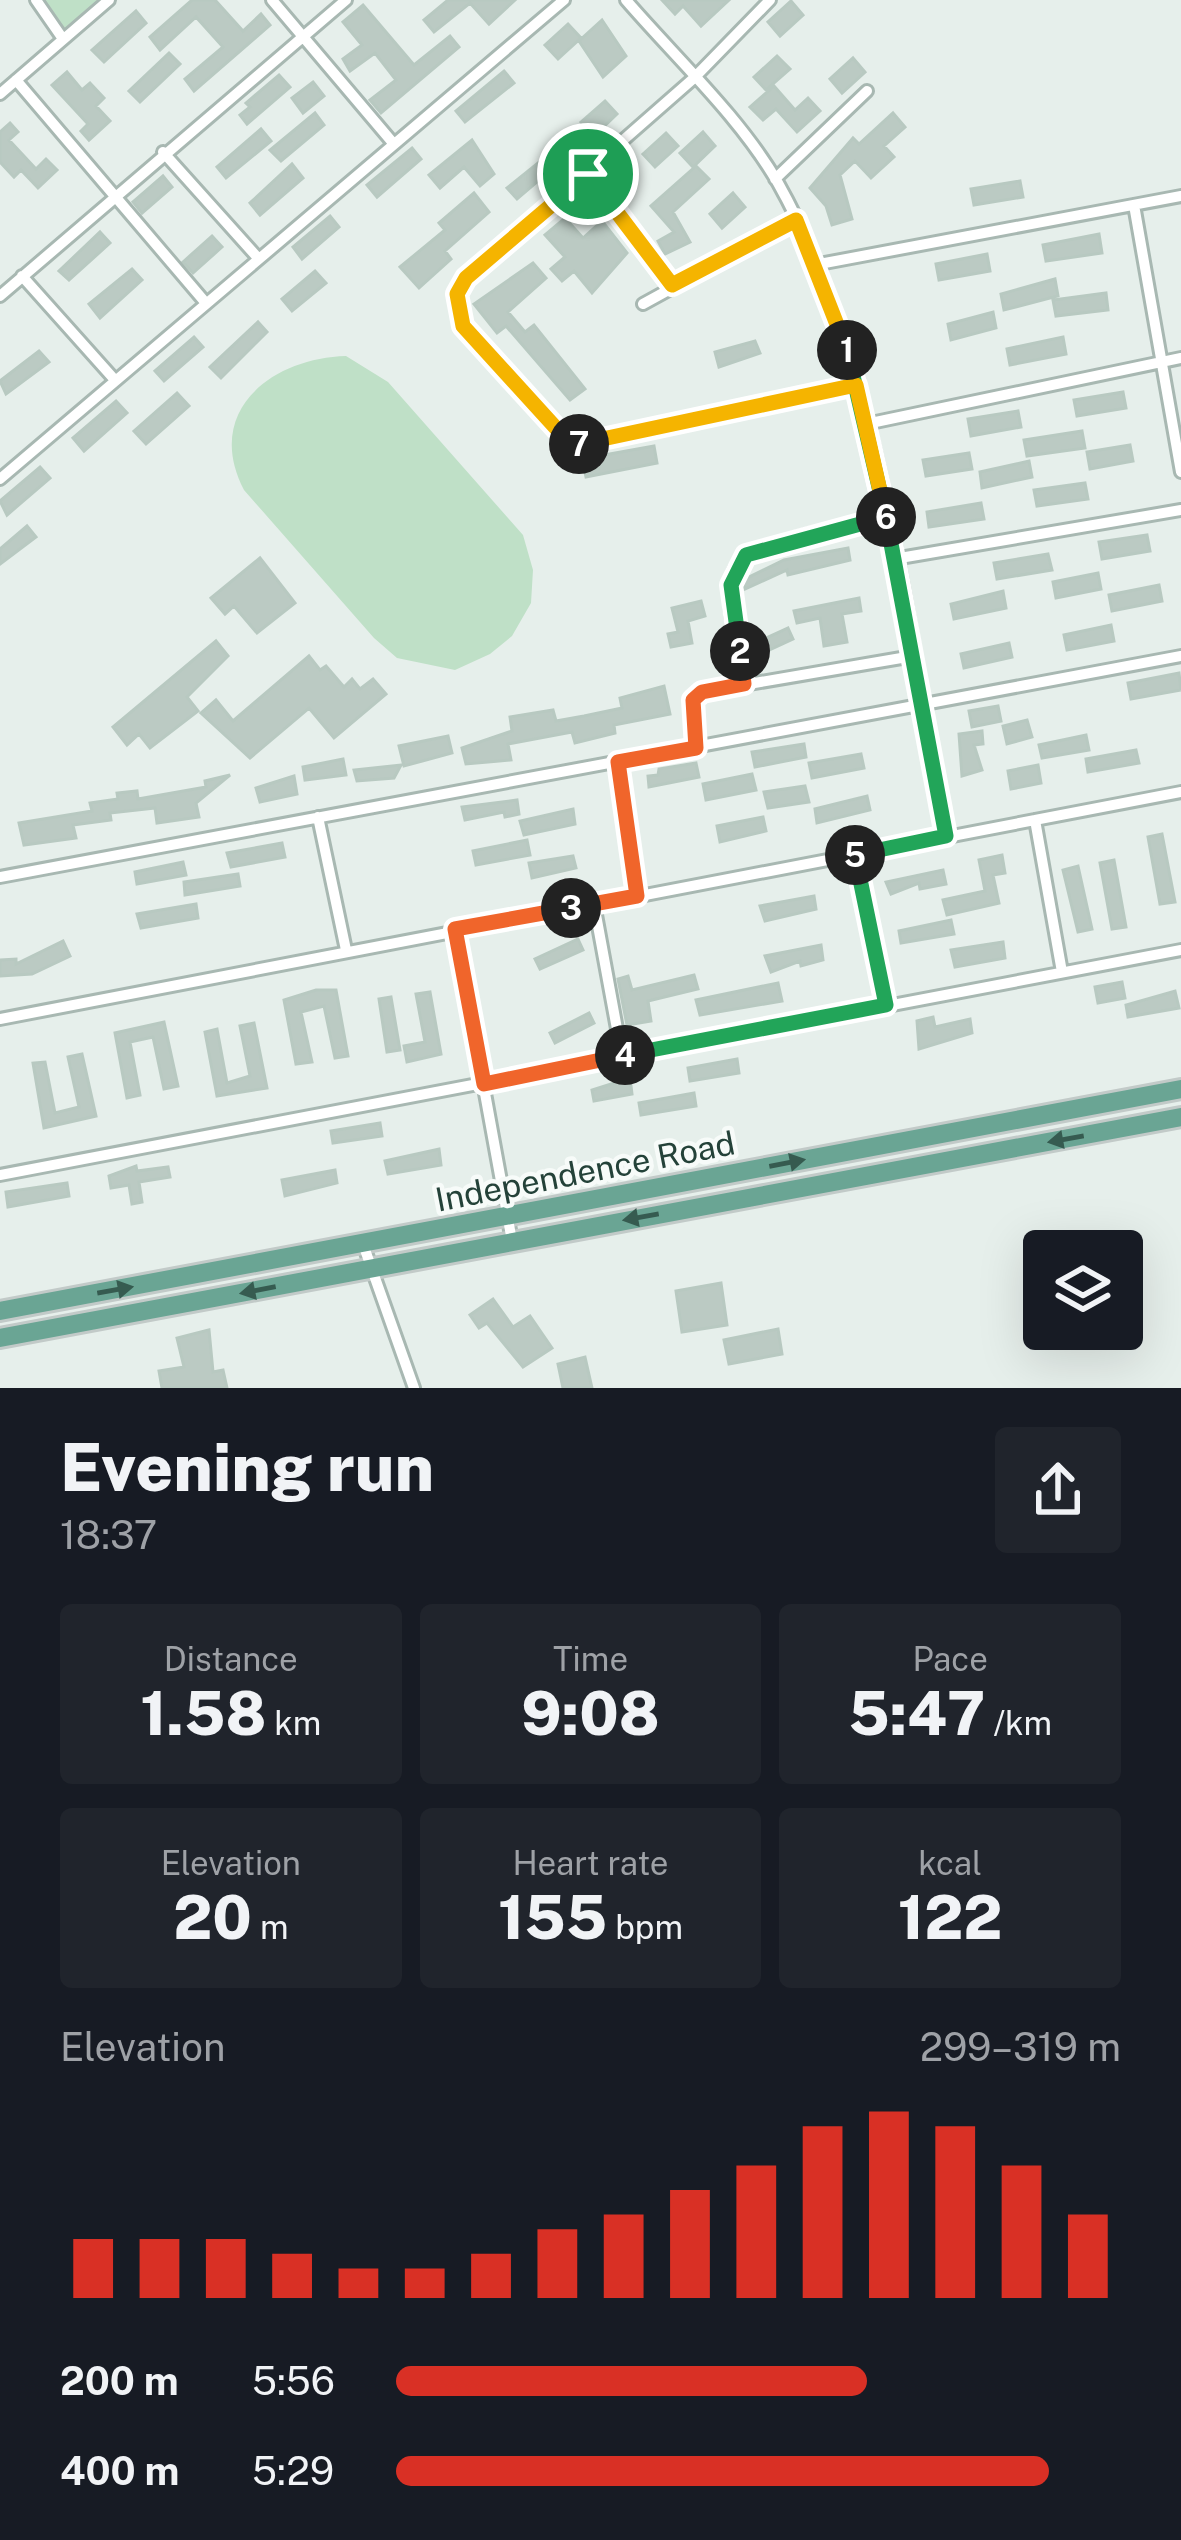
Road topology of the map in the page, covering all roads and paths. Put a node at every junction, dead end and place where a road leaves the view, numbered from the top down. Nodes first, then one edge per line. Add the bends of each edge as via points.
1 (36, 0) edge
2 (109, 0) edge
3 (272, 0) edge
4 (346, 0) edge
5 (564, 0) edge
6 (626, 0) edge
7 (770, 0) edge
8 (303, 36) junction
9 (63, 39) junction
10 (694, 78) junction
11 (16, 80) junction
12 (867, 91) dead end
13 (0, 94) edge
14 (392, 143) junction
15 (163, 152) junction
16 (588, 174) junction
17 (776, 179) junction
18 (112, 195) junction
19 (1181, 196) edge
20 (1134, 205) junction
21 (796, 220) junction
22 (258, 258) junction
23 (814, 265) junction
24 (22, 276) junction
25 (672, 285) junction
26 (2, 289) edge
27 (205, 302) junction
28 (643, 304) dead end
29 (1181, 358) edge
30 (1159, 362) junction
31 (114, 379) junction
32 (856, 385) junction
33 (866, 424) junction
34 (1181, 472) edge
35 (0, 479) edge
36 (1181, 510) edge
37 (886, 517) junction
38 (894, 559) junction
39 (913, 656) junction
40 (1181, 656) edge
41 (744, 684) junction
42 (922, 707) junction
43 (696, 748) junction
44 (618, 762) junction
45 (1181, 792) edge
46 (318, 817) junction
47 (1035, 820) junction
48 (946, 836) junction
49 (855, 855) junction
50 (0, 877) edge
51 (637, 896) junction
52 (594, 904) junction
53 (455, 929) junction
54 (346, 950) junction
55 (1181, 950) edge
56 (1062, 972) junction
57 (886, 1005) junction
58 (0, 1019) edge
59 (622, 1056) junction
60 (484, 1084) junction
61 (1181, 1089) edge
62 (1181, 1117) edge
63 (0, 1175) edge
64 (701, 1179) junction
65 (706, 1205) junction
66 (508, 1216) junction
67 (512, 1241) junction
68 (363, 1244) junction
69 (371, 1269) junction
70 (0, 1311) edge
71 (0, 1338) edge
72 (414, 1388) edge

1 - 9 street
2 - 9 street
3 - 8 street
4 - 8 street
5 - 14 street
6 - 10 street
7 - 10 street
8 - 14 street
8 - 15 street
9 - 11 street
10 - 16 street
10 - 17 street
11 - 13 street
11 - 18 street
12 - 17 street
14 - 22 street
15 - 18 street
15 - 22 street
16 - 25 street
16 - 32 street via 457,294 463,326 565,438 603,441
17 - 21 street
18 - 24 street
18 - 27 street
19 - 20 street
20 - 23 street
20 - 30 street
21 - 23 street
21 - 25 street
22 - 27 street
23 - 32 street
24 - 26 street
24 - 31 street
25 - 28 street
27 - 31 street
29 - 30 street
30 - 33 street
30 - 34 street
31 - 35 street
32 - 33 street
33 - 37 street
36 - 38 street
37 - 38 street
37 - 41 street via 756,550 737,563 731,585
38 - 39 street
39 - 41 street
39 - 42 street
40 - 42 street
41 - 43 street via 693,700
42 - 43 street
42 - 48 street
43 - 44 street
44 - 46 street
44 - 51 street
45 - 47 street
46 - 50 street
46 - 54 street
47 - 48 street
47 - 56 street
48 - 49 street
49 - 51 street
49 - 57 street
51 - 52 street
52 - 53 street
52 - 59 street
53 - 54 street
53 - 60 street
54 - 58 street
55 - 56 street
56 - 57 street
57 - 59 street
59 - 60 street
60 - 63 street
60 - 66 street
64 -> 61 main road, Independence Road
62 -> 65 main road, Independence Road
64 - 65 main road
64 - 66 main road, Independence Road
65 -> 67 main road, Independence Road
66 - 67 street
66 - 68 main road, Independence Road
67 - 69 main road, Independence Road
68 - 69 street
70 -> 68 main road, Independence Road
69 -> 71 main road, Independence Road
69 - 72 street

